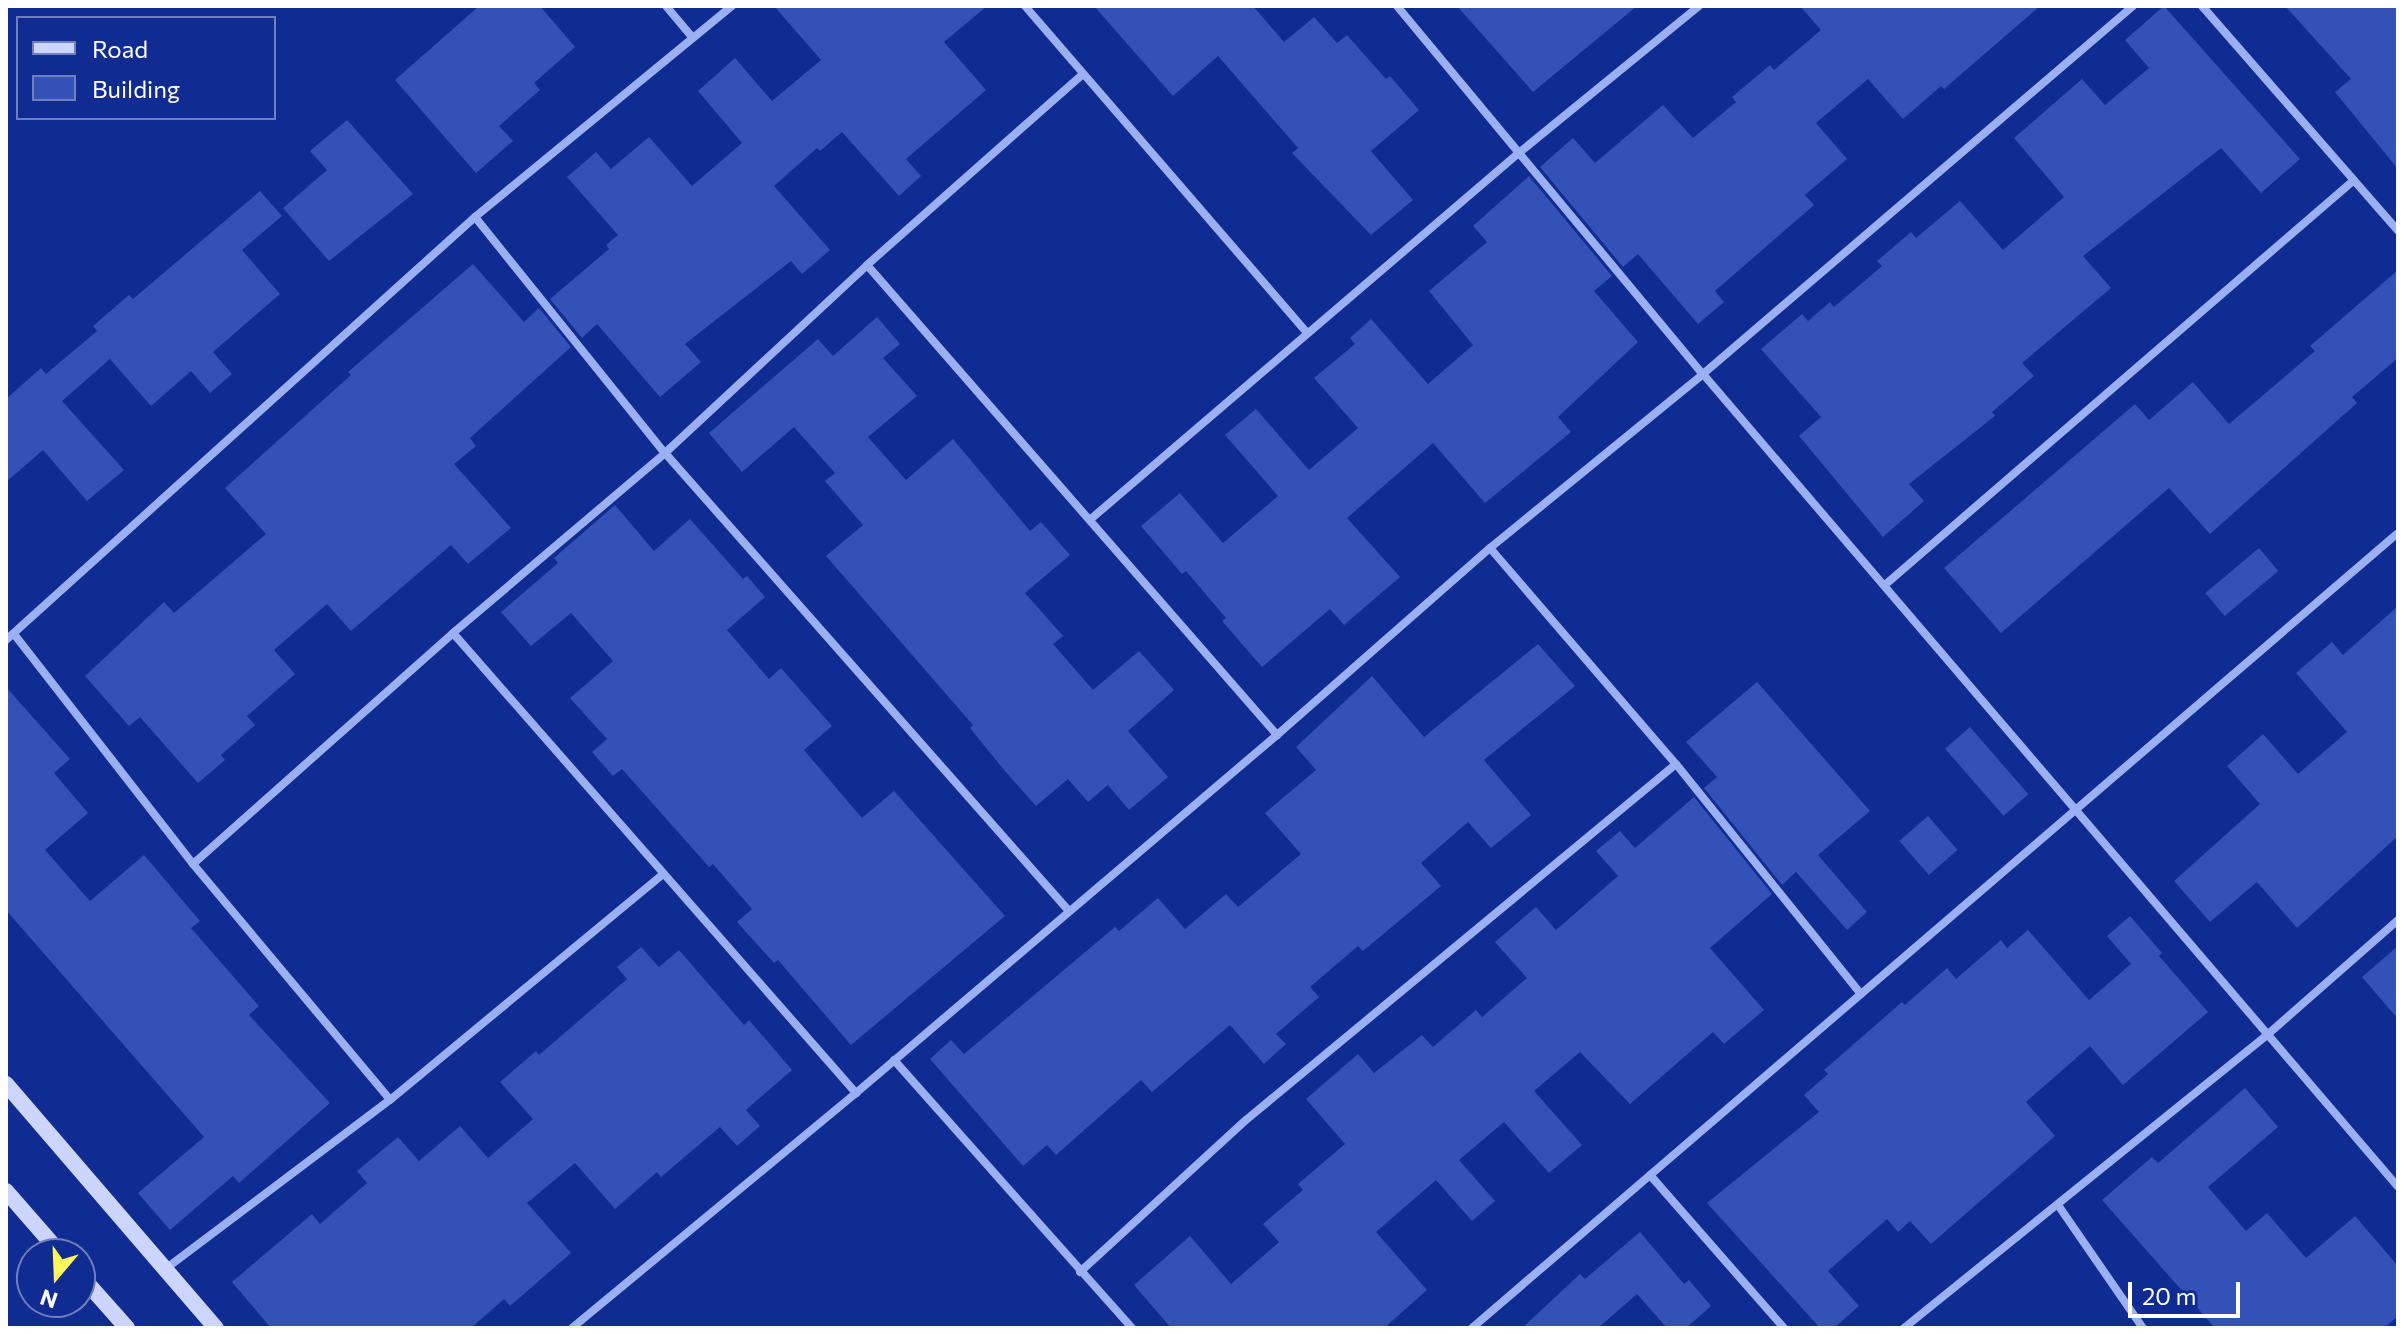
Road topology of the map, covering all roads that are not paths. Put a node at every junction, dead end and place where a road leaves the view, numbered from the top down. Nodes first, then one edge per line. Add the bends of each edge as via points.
1 (666, 6) edge
2 (732, 6) edge
3 (1025, 6) edge
4 (1397, 6) edge
5 (1699, 6) edge
6 (2133, 6) edge
7 (2202, 6) edge
8 (692, 37) junction
9 (1083, 74) junction
10 (1520, 152) junction
11 (2354, 180) junction
12 (475, 217) junction
13 (2398, 231) edge
14 (867, 265) junction
15 (1307, 333) junction
16 (1703, 374) junction
17 (665, 453) junction
18 (1092, 518) junction
19 (2398, 533) edge
20 (1490, 548) junction
21 (1886, 584) junction
22 (453, 633) junction
23 (10, 637) edge
24 (1277, 735) junction
25 (1676, 764) junction
26 (2075, 810) junction
27 (193, 864) junction
28 (662, 875) junction
29 (1068, 910) junction
30 (2398, 920) edge
31 (1861, 994) junction
32 (2267, 1035) junction
33 (894, 1060) junction
34 (6, 1084) edge
35 (856, 1093) junction
36 (390, 1100) junction
37 (1650, 1175) junction
38 (2398, 1187) edge
39 (6, 1191) edge
40 (2058, 1205) junction
41 (47, 1238) edge
42 (163, 1271) junction
43 (1080, 1272) junction
44 (96, 1293) edge
45 (127, 1328) edge
46 (216, 1328) edge
47 (572, 1328) edge
48 (1132, 1328) edge
49 (1472, 1328) edge
50 (1784, 1328) edge
51 (1904, 1328) edge
52 (2143, 1328) edge

1 - 8 street
2 - 8 street
3 - 9 street
4 - 10 street
5 - 10 street
6 - 16 street
7 - 11 street
8 - 12 street
9 - 14 street
9 - 15 street
10 - 15 street
10 - 16 street
11 - 13 street
11 - 21 street
12 - 17 street
12 - 23 street
14 - 17 street
14 - 18 street
15 - 18 street
16 - 20 street
16 - 21 street
17 - 22 street
17 - 29 street
18 - 24 street
19 - 26 street
20 - 24 street
20 - 25 street
21 - 26 street
22 - 27 street
22 - 28 street
23 - 27 street
24 - 29 street
25 - 31 street
25 - 43 street via 1246,1120
26 - 31 street
26 - 32 street
27 - 36 street
28 - 35 street
28 - 36 street
29 - 33 street
30 - 32 street
31 - 37 street
32 - 38 street
32 - 40 street
33 - 35 street
33 - 43 street
34 - 42 main road
35 - 47 street
36 - 42 street
37 - 49 street
37 - 50 street
39 - 41 main road
40 - 51 street
40 - 52 street
42 - 46 main road
43 - 48 street
44 - 45 main road

